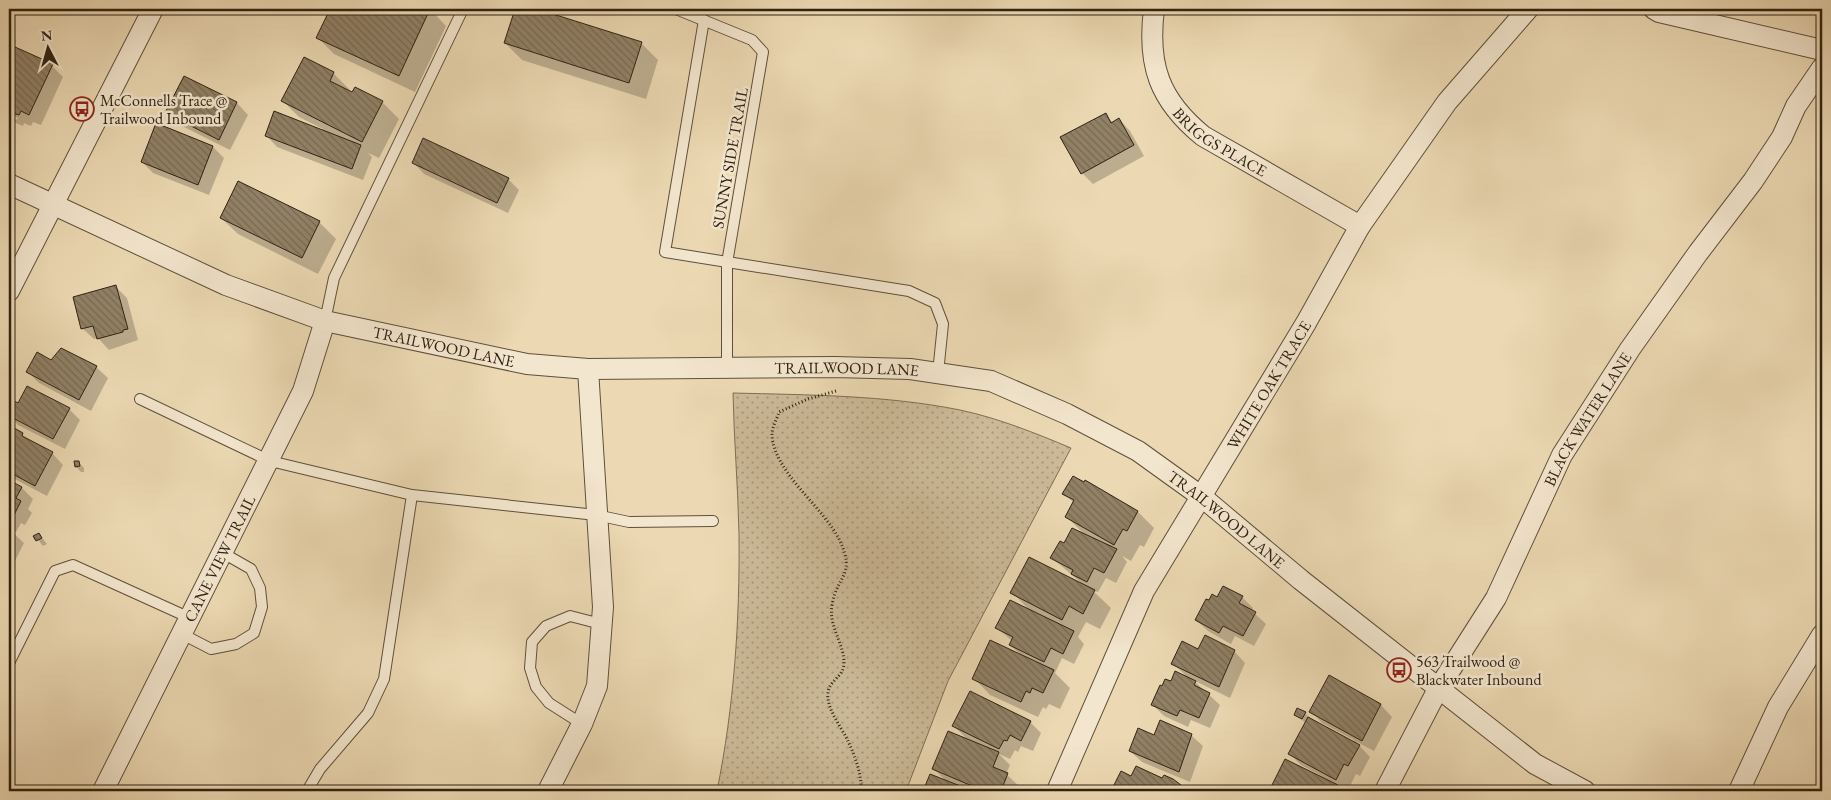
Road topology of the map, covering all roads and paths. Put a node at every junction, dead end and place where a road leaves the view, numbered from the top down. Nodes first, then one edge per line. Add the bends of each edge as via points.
1 (153, 9) edge
2 (463, 9) edge
3 (676, 9) edge
4 (1154, 9) edge
5 (1528, 9) edge
6 (1654, 9) edge
7 (704, 20) junction
8 (1822, 50) edge
9 (1822, 68) edge
10 (9, 184) edge
11 (53, 205) junction
12 (1360, 226) junction
13 (727, 263) junction
14 (9, 291) edge
15 (325, 321) junction
16 (845, 367) junction
17 (727, 368) junction
18 (588, 369) junction
19 (938, 373) junction
20 (140, 399) dead end
21 (270, 460) junction
22 (412, 495) junction
23 (1202, 497) junction
24 (596, 515) junction
25 (713, 521) dead end
26 (223, 553) junction
27 (602, 624) junction
28 (186, 626) junction
29 (1822, 635) edge
30 (9, 663) edge
31 (1438, 690) junction
32 (582, 724) junction
33 (102, 791) edge
34 (307, 791) edge
35 (548, 791) edge
36 (861, 791) edge
37 (1057, 791) edge
38 (1385, 791) edge
39 (1585, 791) edge
40 (1739, 791) edge

1 - 11 street
2 - 15 lane via 334,278
3 - 7 lane, SUNNY SIDE TRAIL
4 - 12 street, BRIGGS PLACE via 1151,36 1156,73 1164,92 1188,124 1203,136
5 - 12 street, WHITE OAK TRACE via 1447,102
6 - 8 street
7 - 13 lane, SUNNY SIDE TRAIL via 752,40 763,52
7 - 13 lane via 665,252
9 - 31 street, BLACK WATER LANE via 1796,106 1782,137 1753,182 1630,349 1562,455 1496,598
10 - 11 street, TRAILWOOD LANE
11 - 14 street
11 - 15 street, TRAILWOOD LANE via 226,285
12 - 23 street, WHITE OAK TRACE
13 - 17 lane, SUNNY SIDE TRAIL
13 - 19 lane via 909,291 935,303 943,324
15 - 18 street, TRAILWOOD LANE via 527,364
15 - 21 street, CANE VIEW TRAIL via 303,391
16 - 17 street, TRAILWOOD LANE
16 - 19 street, TRAILWOOD LANE
16 - 36 path via 846,388 779,412 772,432 776,456 821,513 839,540 847,560 847,572 831,606 834,631 844,663 841,674 831,683 828,693 832,712 849,742 862,780
17 - 18 street, TRAILWOOD LANE
18 - 24 street
19 - 23 street, TRAILWOOD LANE via 991,381 1067,414 1138,451
20 - 21 lane
21 - 22 lane
21 - 26 street, CANE VIEW TRAIL
22 - 24 lane
22 - 34 lane via 384,679 368,713 320,770
23 - 31 street, TRAILWOOD LANE
23 - 37 street, WHITE OAK TRACE via 1144,591
24 - 25 lane via 629,522
24 - 27 street
26 - 28 street, CANE VIEW TRAIL
26 - 28 lane via 251,569 260,588 262,607 254,633 236,644 211,649
27 - 32 street via 597,686
27 - 32 lane via 570,616 546,626 532,642 530,668 536,687 549,703
28 - 30 lane via 73,565 55,571
28 - 33 street, CANE VIEW TRAIL
29 - 40 street via 1778,707
31 - 38 street, BLACK WATER LANE
31 - 39 street, TRAILWOOD LANE via 1535,764
32 - 35 street

